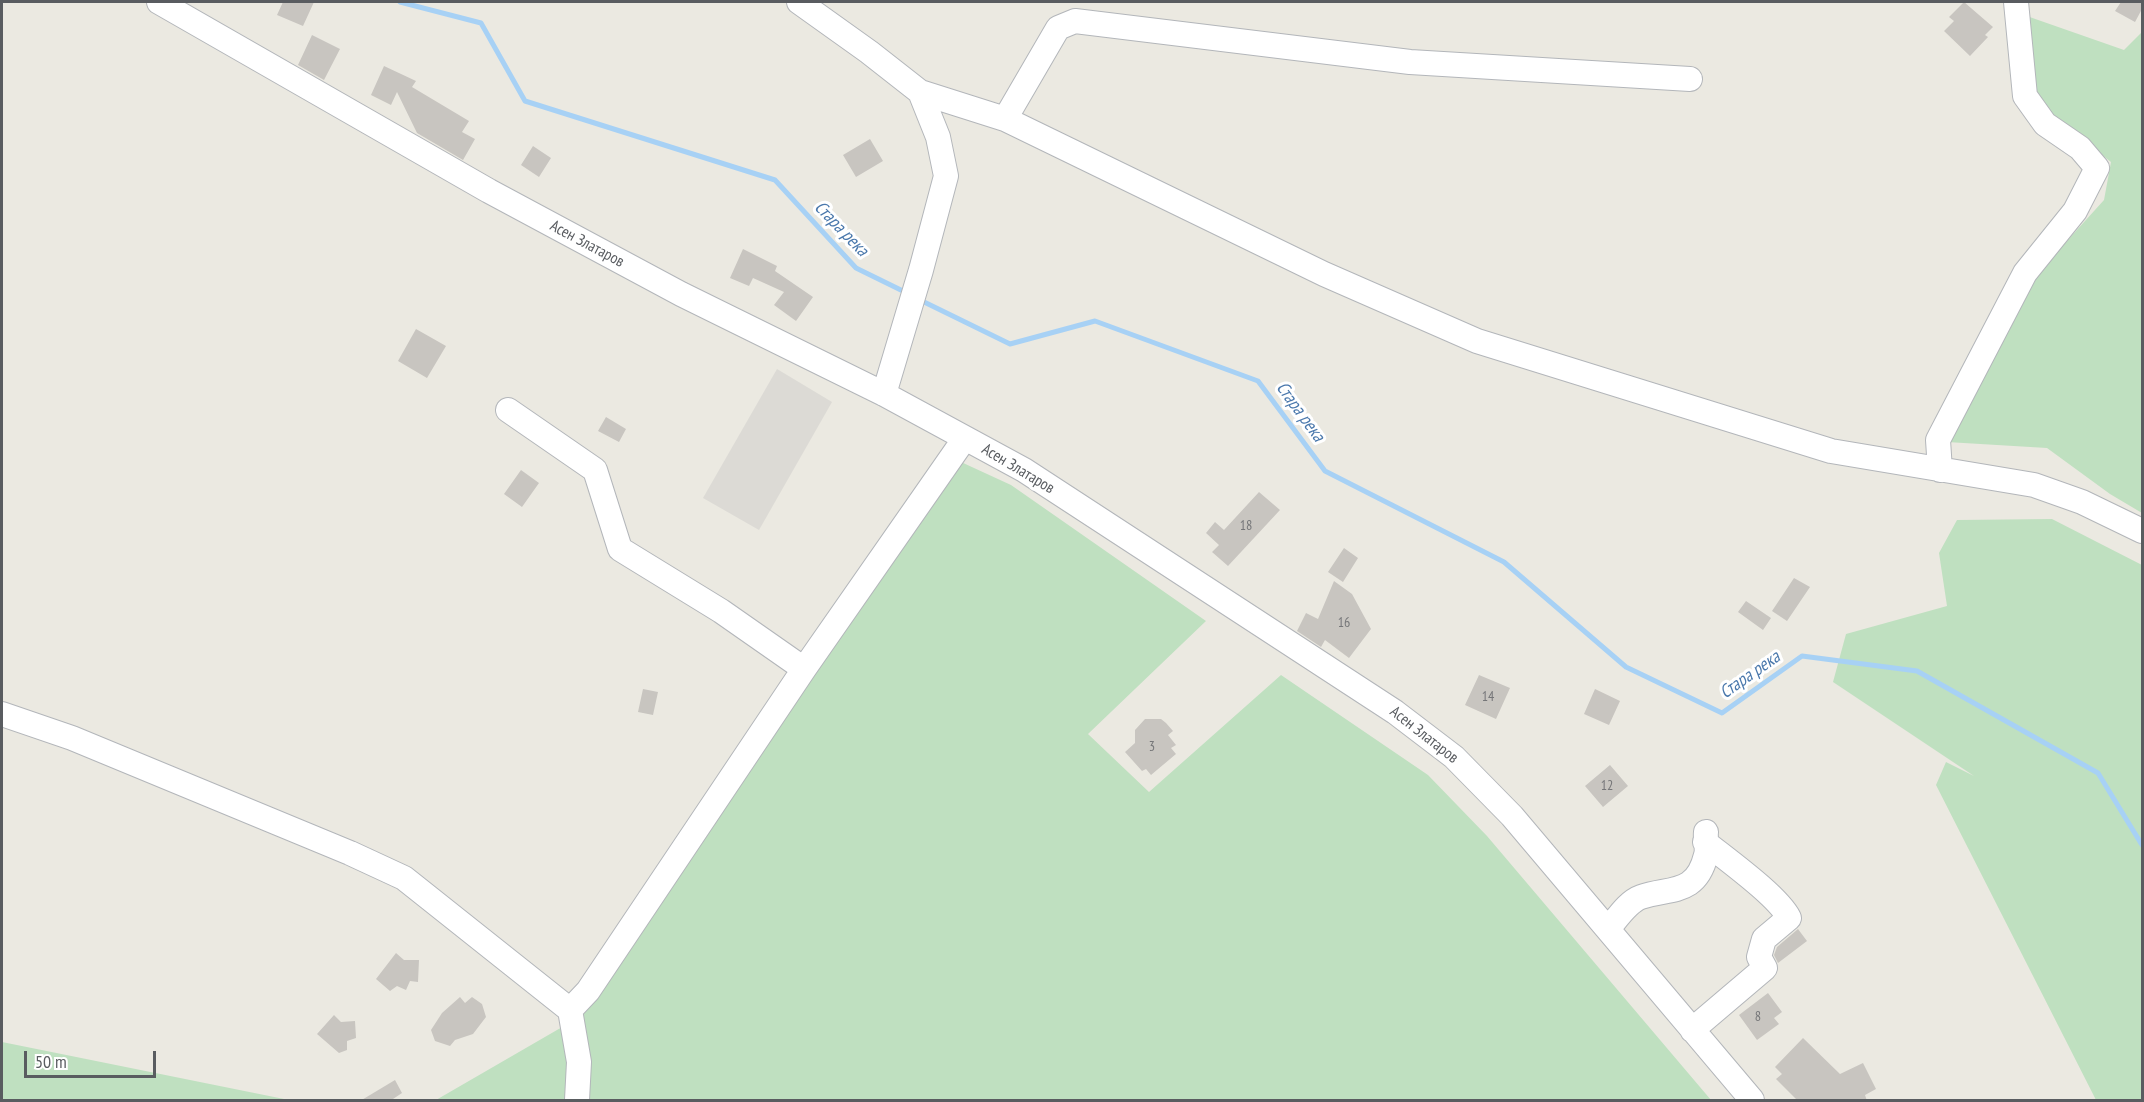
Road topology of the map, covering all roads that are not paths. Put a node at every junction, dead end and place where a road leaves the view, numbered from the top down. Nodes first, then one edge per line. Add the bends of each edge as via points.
1 (159, 2) edge
2 (799, 2) edge
3 (2016, 2) edge
4 (1690, 79) dead end
5 (920, 92) junction
6 (1005, 119) junction
7 (884, 393) junction
8 (508, 410) dead end
9 (965, 438) junction
10 (1940, 470) junction
11 (2142, 531) edge
12 (804, 669) junction
13 (2, 714) edge
14 (1608, 929) junction
15 (570, 1010) junction
16 (1692, 1030) junction
17 (577, 1101) edge
18 (1752, 1101) edge

1 - 7 street, Асен Златаров via 489,191 681,294
2 - 5 street
3 - 10 street via 2025,96 2045,124 2080,148 2097,168 2075,211 2025,273 1943,430 1938,440
4 - 6 street via 1410,62 1075,21 1058,28
5 - 6 street
5 - 7 street via 938,137 946,177
6 - 10 street via 1324,274 1477,341 1831,452
7 - 9 street, Асен Златаров
8 - 12 street via 595,470 620,549 721,611
9 - 12 street
9 - 14 street, Асен Златаров via 1024,470 1395,712 1454,757 1512,816
10 - 11 street via 2034,485 2082,502
12 - 15 street via 588,991
13 - 15 street via 72,738 404,878
14 - 16 street, Асен Златаров
14 - 16 street via 1640,897 1688,885 1701,870 1707,853 1706,834 1786,911 1789,918 1764,939 1759,957 1765,968
15 - 17 street via 579,1062
16 - 18 street, Асен Златаров

